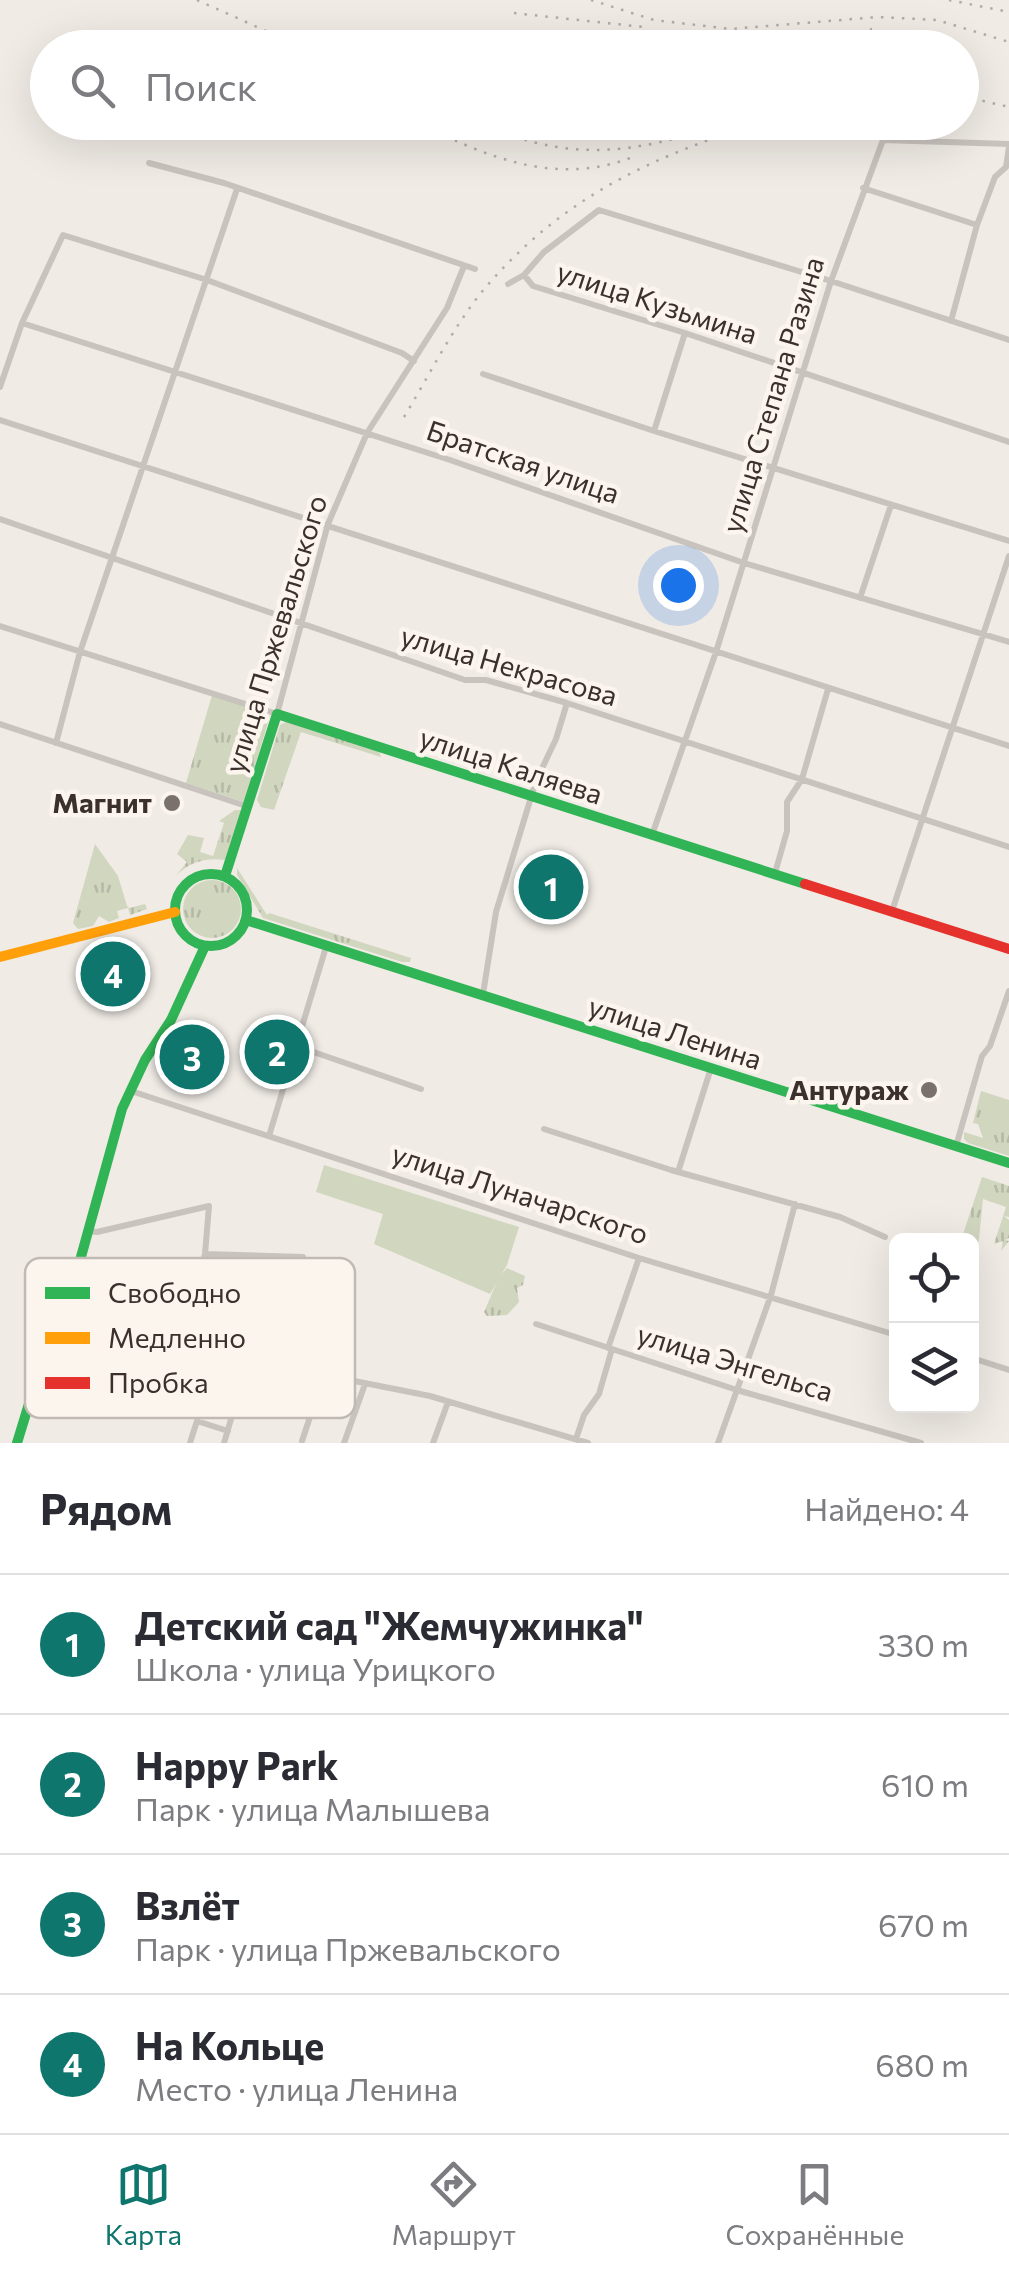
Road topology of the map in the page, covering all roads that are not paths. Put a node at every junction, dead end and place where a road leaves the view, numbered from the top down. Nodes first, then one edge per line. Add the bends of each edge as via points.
1 (1009, 146) edge
2 (149, 164) dead end
3 (863, 188) junction
4 (237, 189) junction
5 (978, 225) junction
6 (464, 266) junction
7 (475, 269) dead end
8 (524, 275) junction
9 (207, 280) junction
10 (831, 281) junction
11 (508, 284) dead end
12 (951, 322) junction
13 (22, 323) junction
14 (685, 333) junction
15 (1009, 340) edge
16 (414, 360) junction
17 (175, 372) junction
18 (483, 374) dead end
19 (801, 374) junction
20 (0, 387) edge
21 (0, 420) edge
22 (654, 431) junction
23 (367, 433) junction
24 (1009, 442) edge
25 (142, 464) junction
26 (774, 467) junction
27 (890, 506) junction
28 (0, 520) edge
29 (328, 524) junction
30 (1009, 541) edge
31 (1009, 556) edge
32 (112, 558) junction
33 (744, 563) junction
34 (860, 598) junction
35 (303, 623) junction
36 (0, 626) edge
37 (981, 633) junction
38 (1009, 642) edge
39 (80, 652) junction
40 (716, 652) junction
41 (828, 689) junction
42 (566, 703) junction
43 (277, 714) junction
44 (0, 724) edge
45 (952, 728) junction
46 (56, 742) junction
47 (686, 742) junction
48 (1009, 746) edge
49 (802, 779) junction
50 (531, 796) junction
51 (248, 806) junction
52 (922, 820) junction
53 (652, 835) junction
54 (1009, 847) edge
55 (775, 874) junction
56 (226, 876) junction
57 (892, 911) junction
58 (175, 912) junction
59 (246, 920) junction
60 (323, 944) junction
61 (205, 946) junction
62 (1009, 949) edge
63 (0, 957) edge
64 (1009, 991) edge
65 (482, 996) junction
66 (296, 1046) junction
67 (711, 1068) junction
68 (421, 1089) dead end
69 (131, 1091) junction
70 (544, 1129) dead end
71 (269, 1136) junction
72 (956, 1146) junction
73 (1009, 1163) edge
74 (678, 1172) junction
75 (795, 1204) junction
76 (88, 1231) junction
77 (885, 1237) dead end
78 (204, 1254) junction
79 (80, 1258) edge
80 (203, 1258) edge
81 (302, 1258) dead end
82 (640, 1258) junction
83 (770, 1295) junction
84 (536, 1324) dead end
85 (889, 1332) edge
86 (610, 1349) junction
87 (979, 1360) edge
88 (1009, 1370) edge
89 (355, 1382) edge
90 (365, 1384) junction
91 (737, 1390) junction
92 (448, 1401) junction
93 (355, 1412) edge
94 (25, 1417) edge
95 (198, 1418) edge
96 (231, 1418) edge
97 (353, 1418) edge
98 (197, 1421) junction
99 (228, 1430) junction
100 (583, 1442) edge
101 (17, 1443) edge
102 (190, 1443) edge
103 (224, 1443) edge
104 (344, 1443) edge
105 (434, 1443) edge
106 (718, 1443) edge
107 (921, 1443) edge

1 - 3 street, улица Степана Разина via 883,140
1 - 5 street
2 - 4 street
3 - 5 street
3 - 10 street, улица Степана Разина
4 - 6 street
4 - 9 street
5 - 12 street
6 - 7 street
6 - 16 street, улица Пржевальского via 448,308
8 - 10 street via 598,210
8 - 11 street
8 - 14 street, улица Кузьмина via 533,286
9 - 13 street via 63,235
9 - 16 street
9 - 17 street
10 - 12 street
10 - 19 street, улица Степана Разина
12 - 15 street
13 - 17 street, Братская улица
13 - 20 street
14 - 19 street, улица Кузьмина
14 - 22 street
16 - 23 street, улица Пржевальского
17 - 23 street, Братская улица
17 - 25 street
18 - 22 street
19 - 24 street, улица Кузьмина
19 - 26 street, улица Степана Разина
21 - 25 street
22 - 26 street
23 - 29 street, улица Пржевальского
23 - 33 street, Братская улица
25 - 29 street
25 - 32 street
26 - 27 street
26 - 33 street, улица Степана Разина
27 - 30 street
27 - 34 street
28 - 32 street, улица Некрасова
29 - 35 street, улица Пржевальского
29 - 40 street
31 - 37 street
32 - 35 street, улица Некрасова
32 - 39 street
33 - 34 street, Братская улица
33 - 40 street, улица Степана Разина
34 - 37 street, Братская улица
35 - 42 street, улица Некрасова via 465,680
35 - 43 street, улица Пржевальского
36 - 39 street, улица Каляева
37 - 38 street, Братская улица
37 - 45 street
39 - 43 street, улица Каляева
39 - 46 street
40 - 41 street
40 - 47 street, улица Степана Разина
41 - 45 street
41 - 49 street
42 - 47 street, улица Некрасова
42 - 50 street
43 - 50 street, улица Каляева
43 - 51 street, улица Пржевальского
44 - 46 street
45 - 48 street
45 - 52 street
46 - 51 street
47 - 49 street, улица Некрасова
47 - 53 street, улица Степана Разина
49 - 52 street, улица Некрасова
49 - 55 street via 787,802 788,831
50 - 53 street, улица Каляева
50 - 65 street via 496,912
51 - 56 street, улица Пржевальского
52 - 54 street, улица Некрасова
52 - 57 street
53 - 55 street, улица Каляева
55 - 57 street, улица Каляева
56 - 58 street via 189,881
56 - 59 street via 244,895
57 - 62 street, улица Каляева
58 - 61 street via 184,934
58 - 63 street
59 - 60 street, улица Ленина
59 - 61 street via 229,942
60 - 65 street, улица Ленина
60 - 66 street
61 - 69 street
64 - 72 street
65 - 67 street, улица Ленина
66 - 68 street
66 - 71 street
67 - 72 street, улица Ленина
67 - 74 street
69 - 71 street, улица Луначарского
69 - 76 street
70 - 74 street
71 - 82 street, улица Луначарского
72 - 73 street, улица Ленина
74 - 75 street
75 - 77 street
75 - 83 street
76 - 78 street via 209,1206
76 - 79 street
78 - 80 street
78 - 81 street
82 - 83 street, улица Луначарского
82 - 86 street
83 - 85 street, улица Луначарского
83 - 91 street
84 - 86 street, улица Энгельса
86 - 91 street, улица Энгельса
86 - 100 street via 599,1394 584,1415
87 - 88 street
89 - 90 street
90 - 92 street
90 - 93 street
91 - 106 street
91 - 107 street, улица Энгельса
92 - 100 street
92 - 105 street
94 - 101 street
95 - 98 street
96 - 99 street
97 - 104 street
98 - 99 street
98 - 102 street
99 - 103 street

